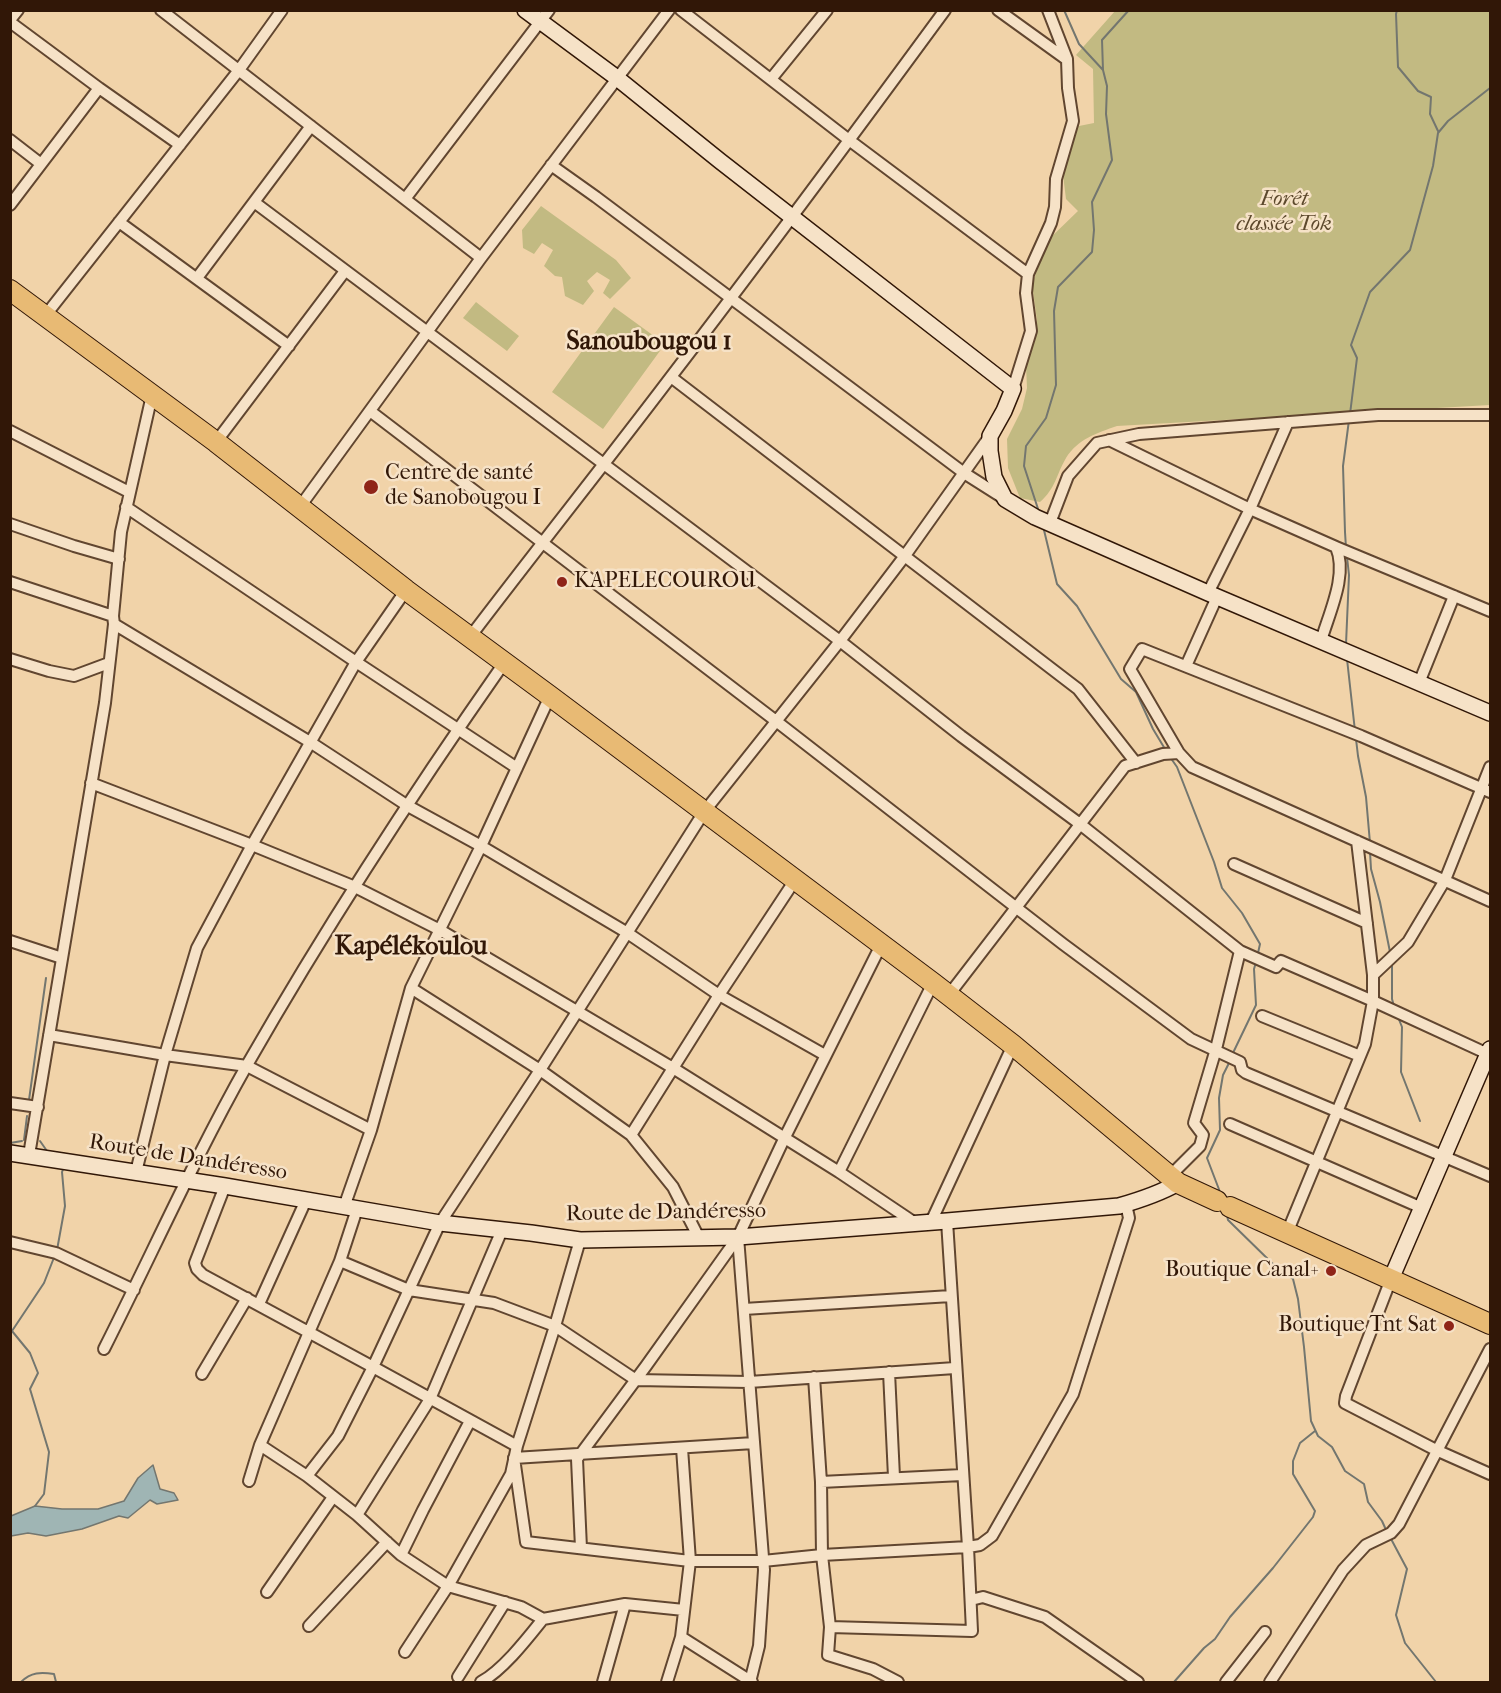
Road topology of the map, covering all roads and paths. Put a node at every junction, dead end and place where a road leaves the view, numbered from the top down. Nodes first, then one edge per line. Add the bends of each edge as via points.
1 (18, 10) edge
2 (161, 10) edge
3 (282, 10) edge
4 (525, 10) edge
5 (669, 10) edge
6 (681, 10) edge
7 (827, 10) edge
8 (945, 10) edge
9 (998, 10) edge
10 (1048, 10) edge
11 (545, 16) edge
12 (10, 21) edge
13 (1067, 59) junction
14 (239, 70) junction
15 (617, 78) junction
16 (771, 79) junction
17 (99, 88) junction
18 (311, 126) junction
19 (10, 140) edge
20 (849, 140) junction
21 (180, 145) junction
22 (41, 164) junction
23 (551, 165) junction
24 (405, 199) junction
25 (254, 202) junction
26 (10, 205) edge
27 (793, 217) junction
28 (119, 222) junction
29 (481, 258) junction
30 (345, 271) junction
31 (1028, 274) junction
32 (197, 278) junction
33 (10, 290) edge
34 (730, 298) junction
35 (45, 316) junction
36 (427, 333) junction
37 (289, 346) junction
38 (671, 378) junction
39 (1013, 389) junction
40 (152, 395) junction
41 (370, 411) junction
42 (1491, 415) edge
43 (1288, 422) junction
44 (10, 430) edge
45 (990, 436) junction
46 (1110, 440) junction
47 (216, 442) junction
48 (604, 464) junction
49 (964, 472) junction
50 (129, 492) junction
51 (1005, 499) junction
52 (126, 507) junction
53 (299, 508) junction
54 (1250, 509) junction
55 (1044, 521) junction
56 (10, 524) edge
57 (542, 542) junction
58 (1336, 547) junction
59 (904, 557) junction
60 (119, 559) junction
61 (10, 582) edge
62 (406, 590) junction
63 (1212, 595) junction
64 (1454, 596) junction
65 (1491, 611) edge
66 (114, 620) junction
67 (470, 637) junction
68 (840, 641) junction
69 (1321, 641) junction
70 (10, 659) edge
71 (356, 662) junction
72 (109, 663) junction
73 (504, 663) junction
74 (1186, 666) junction
75 (1419, 683) junction
76 (550, 696) junction
77 (1491, 713) edge
78 (776, 721) junction
79 (458, 730) junction
80 (310, 742) junction
81 (1173, 754) junction
82 (1136, 763) junction
83 (1491, 767) edge
84 (517, 768) junction
85 (91, 783) junction
86 (1486, 790) edge
87 (408, 806) junction
88 (704, 812) junction
89 (1080, 824) junction
90 (1357, 841) junction
91 (252, 845) junction
92 (481, 846) junction
93 (1234, 864) dead end
94 (795, 880) junction
95 (1445, 880) junction
96 (355, 887) junction
97 (1491, 901) edge
98 (1016, 908) junction
99 (1367, 923) junction
100 (440, 930) junction
101 (626, 932) junction
102 (10, 942) edge
103 (881, 945) junction
104 (1240, 951) junction
105 (62, 958) junction
106 (1373, 975) junction
107 (933, 982) junction
108 (411, 988) junction
109 (719, 995) junction
110 (948, 996) junction
111 (1373, 1001) junction
112 (577, 1010) junction
113 (1262, 1016) dead end
114 (49, 1035) junction
115 (1013, 1045) junction
116 (1221, 1052) junction
117 (1489, 1052) edge
118 (165, 1055) junction
119 (825, 1056) junction
120 (1360, 1056) junction
121 (247, 1066) junction
122 (673, 1068) junction
123 (540, 1070) junction
124 (10, 1103) edge
125 (38, 1107) junction
126 (1338, 1111) junction
127 (1230, 1124) dead end
128 (371, 1130) junction
129 (631, 1135) junction
130 (784, 1138) junction
131 (10, 1153) edge
132 (29, 1155) junction
133 (1444, 1156) junction
134 (1316, 1162) junction
135 (136, 1172) junction
136 (839, 1172) junction
137 (1491, 1176) edge
138 (186, 1179) junction
139 (1174, 1179) junction
140 (225, 1186) junction
141 (306, 1200) junction
142 (1126, 1204) junction
143 (350, 1208) junction
144 (1422, 1208) junction
145 (947, 1221) junction
146 (931, 1222) junction
147 (440, 1223) junction
148 (915, 1223) junction
149 (502, 1230) junction
150 (1287, 1233) junction
151 (738, 1237) junction
152 (699, 1238) junction
153 (580, 1240) junction
154 (10, 1242) edge
155 (340, 1261) junction
156 (1391, 1280) junction
157 (134, 1290) junction
158 (409, 1290) junction
159 (951, 1296) junction
160 (247, 1298) junction
161 (472, 1299) junction
162 (259, 1304) junction
163 (744, 1309) junction
164 (1491, 1324) edge
165 (555, 1326) junction
166 (309, 1332) junction
167 (104, 1349) dead end
168 (1491, 1349) edge
169 (373, 1367) junction
170 (955, 1368) junction
171 (889, 1372) junction
172 (202, 1374) dead end
173 (814, 1377) junction
174 (636, 1380) junction
175 (749, 1382) junction
176 (430, 1399) junction
177 (470, 1421) junction
178 (754, 1443) junction
179 (260, 1445) junction
180 (517, 1446) junction
181 (682, 1448) junction
182 (1436, 1450) junction
183 (581, 1454) junction
184 (514, 1458) junction
185 (1491, 1474) edge
186 (962, 1475) junction
187 (307, 1476) junction
188 (894, 1477) junction
189 (249, 1481) dead end
190 (821, 1482) junction
191 (333, 1497) junction
192 (357, 1515) junction
193 (387, 1542) junction
194 (968, 1547) junction
195 (581, 1548) junction
196 (401, 1555) junction
197 (822, 1555) junction
198 (690, 1561) junction
199 (763, 1561) junction
200 (448, 1586) junction
201 (267, 1592) dead end
202 (971, 1600) junction
203 (505, 1602) junction
204 (624, 1604) junction
205 (684, 1610) junction
206 (543, 1619) junction
207 (309, 1626) dead end
208 (830, 1627) junction
209 (1265, 1632) dead end
210 (681, 1637) junction
211 (405, 1652) dead end
212 (458, 1677) dead end
213 (751, 1682) edge
214 (481, 1683) edge
215 (603, 1683) edge
216 (667, 1683) edge
217 (898, 1683) edge
218 (1138, 1683) edge
219 (1226, 1683) edge
220 (1270, 1683) edge

1 - 12 street
2 - 14 street
3 - 14 street
4 - 11 street
5 - 15 street
6 - 16 street
7 - 16 street
8 - 20 street
9 - 13 street
10 - 13 street
11 - 15 street
11 - 24 street
12 - 17 street
13 - 31 street via 1072,121 1056,179 1055,207
14 - 18 street
14 - 21 street
15 - 23 street
15 - 27 street
16 - 20 street
17 - 21 street
17 - 22 street
18 - 24 street
18 - 25 street
19 - 22 street
20 - 27 street
20 - 31 street
21 - 28 street
22 - 26 street
23 - 29 street
23 - 34 street
24 - 29 street
25 - 30 street
25 - 32 street
27 - 34 street
27 - 39 street
28 - 32 street
28 - 35 street
29 - 36 street
30 - 36 street
30 - 37 street
31 - 39 street via 1031,331
32 - 37 street
33 - 35 highway
34 - 38 street
34 - 49 street
35 - 40 highway
36 - 41 street
36 - 48 street
37 - 47 street
38 - 48 street
38 - 59 street
39 - 45 street
40 - 47 highway
40 - 50 street
41 - 53 street
41 - 57 street
42 - 43 street via 1378,415
43 - 46 street via 1139,434
43 - 54 street
44 - 50 street
45 - 49 street
45 - 51 street via 994,477
46 - 54 street
46 - 55 street via 1097,443 1068,476
47 - 53 highway
48 - 57 street
48 - 68 street
49 - 51 street
49 - 59 street
50 - 52 street
51 - 55 street
52 - 60 street
52 - 71 street
53 - 62 highway
54 - 58 street
54 - 63 street
55 - 63 street
56 - 60 street
57 - 67 street
57 - 78 street
58 - 64 street
58 - 69 street via 1340,577
59 - 68 street
59 - 82 street via 1078,689
60 - 66 street
61 - 66 street
62 - 67 highway
62 - 71 street
63 - 69 street
63 - 74 street
64 - 65 street
64 - 75 street
66 - 72 street
66 - 80 street
67 - 73 highway
68 - 78 street
68 - 89 street
69 - 75 street
70 - 72 street via 74,676
71 - 79 street
71 - 80 street
72 - 85 street
73 - 76 highway
73 - 79 street
74 - 81 street via 1142,649 1130,669
74 - 86 street
75 - 77 street
76 - 84 street
76 - 88 highway
78 - 88 street
78 - 98 street
79 - 84 street
79 - 87 street
80 - 87 street
80 - 91 street
81 - 82 street
81 - 90 street via 1192,767
82 - 89 street via 1125,766
83 - 86 street
84 - 92 street
85 - 91 street
85 - 105 street
86 - 95 street
87 - 92 street
87 - 96 street
88 - 94 highway
88 - 101 street
89 - 98 street
89 - 104 street
90 - 95 street
90 - 99 street
91 - 96 street
91 - 118 street via 197,948
92 - 100 street
92 - 101 street
93 - 99 street
94 - 103 highway
94 - 109 street
95 - 97 street
95 - 106 street via 1408,942
96 - 100 street
96 - 121 street
98 - 110 street
98 - 116 street via 1191,1039
99 - 106 street
100 - 108 street
100 - 112 street
101 - 109 street
101 - 112 street
102 - 105 street
103 - 107 highway
103 - 119 street
104 - 111 street via 1276,967 1281,961
104 - 116 street
105 - 114 street
106 - 111 street
107 - 110 highway
107 - 136 street
108 - 123 street
108 - 128 street
109 - 119 street
109 - 122 street
110 - 115 highway
111 - 117 street
111 - 120 street
112 - 122 street
112 - 123 street
113 - 120 street
114 - 118 street
114 - 125 street
115 - 139 highway
115 - 146 street
116 - 126 street via 1240,1062 1246,1073
116 - 139 street via 1194,1123 1203,1136 1200,1146
117 - 133 street
118 - 121 street
118 - 135 street
119 - 130 street
120 - 126 street
121 - 128 street
121 - 138 street
122 - 129 street
122 - 130 street
123 - 129 street
123 - 147 street
124 - 125 street
125 - 132 street
126 - 133 street
126 - 134 street
127 - 134 street
128 - 143 street
129 - 152 street via 673,1187
130 - 136 street
130 - 151 street
131 - 132 street, Route de Dandéresso
132 - 135 street, Route de Dandéresso
133 - 137 street
133 - 144 street
134 - 144 street
134 - 150 street
135 - 138 street, Route de Dandéresso
136 - 148 street
138 - 140 street, Route de Dandéresso
138 - 157 street
139 - 142 street, Route de Dandéresso via 1164,1192
139 - 150 highway
140 - 141 street, Route de Dandéresso
140 - 160 street via 195,1263 203,1275
141 - 143 street, Route de Dandéresso
141 - 162 street
142 - 145 street, Route de Dandéresso
142 - 194 street via 1129,1218 1072,1394 992,1536 980,1545
143 - 147 street, Route de Dandéresso
143 - 155 street
144 - 156 street
145 - 146 street, Route de Dandéresso
145 - 159 street
146 - 148 street, Route de Dandéresso
147 - 149 street, Route de Dandéresso
147 - 158 street
148 - 151 street, Route de Dandéresso
149 - 153 street, Route de Dandéresso
149 - 161 street
150 - 156 highway
151 - 152 street, Route de Dandéresso
151 - 163 street
151 - 174 street
152 - 153 street, Route de Dandéresso
153 - 165 street
154 - 157 street via 56,1253
155 - 158 street
155 - 166 street
156 - 164 highway
156 - 182 street via 1344,1403
157 - 167 street
158 - 161 street
158 - 169 street
159 - 163 street
159 - 170 street
160 - 162 street
160 - 172 street
161 - 165 street via 494,1303
161 - 176 street
162 - 166 street
163 - 175 street
165 - 174 street
165 - 180 street
166 - 169 street
166 - 179 street
168 - 182 street
169 - 176 street
169 - 187 street via 338,1436
170 - 171 street
170 - 186 street
171 - 173 street
171 - 188 street
173 - 175 street
173 - 190 street
174 - 175 street
174 - 183 street
175 - 178 street
176 - 177 street
176 - 192 street
177 - 180 street
177 - 196 street
178 - 181 street
178 - 199 street
179 - 187 street
179 - 189 street
180 - 184 street
181 - 183 street
181 - 198 street
182 - 185 street
182 - 220 street via 1399,1524 1366,1545 1343,1569
183 - 184 street
183 - 195 street via 577,1459
184 - 195 street via 526,1542
184 - 200 street via 512,1474
186 - 188 street
186 - 194 street
187 - 191 street
188 - 190 street
190 - 197 street
191 - 192 street
191 - 201 street
192 - 193 street
193 - 196 street
193 - 207 street
194 - 197 street
194 - 202 street
195 - 198 street
196 - 200 street
197 - 199 street
197 - 208 street
198 - 199 street
198 - 205 street
199 - 213 street via 759,1646
200 - 203 street
200 - 211 street
202 - 208 street via 972,1631
202 - 218 street via 983,1597 1045,1617
203 - 206 street
203 - 212 street
204 - 205 street
204 - 206 street
204 - 215 street
205 - 210 street
206 - 214 street
208 - 217 street via 828,1655 873,1669
209 - 219 street
210 - 213 street
210 - 216 street

